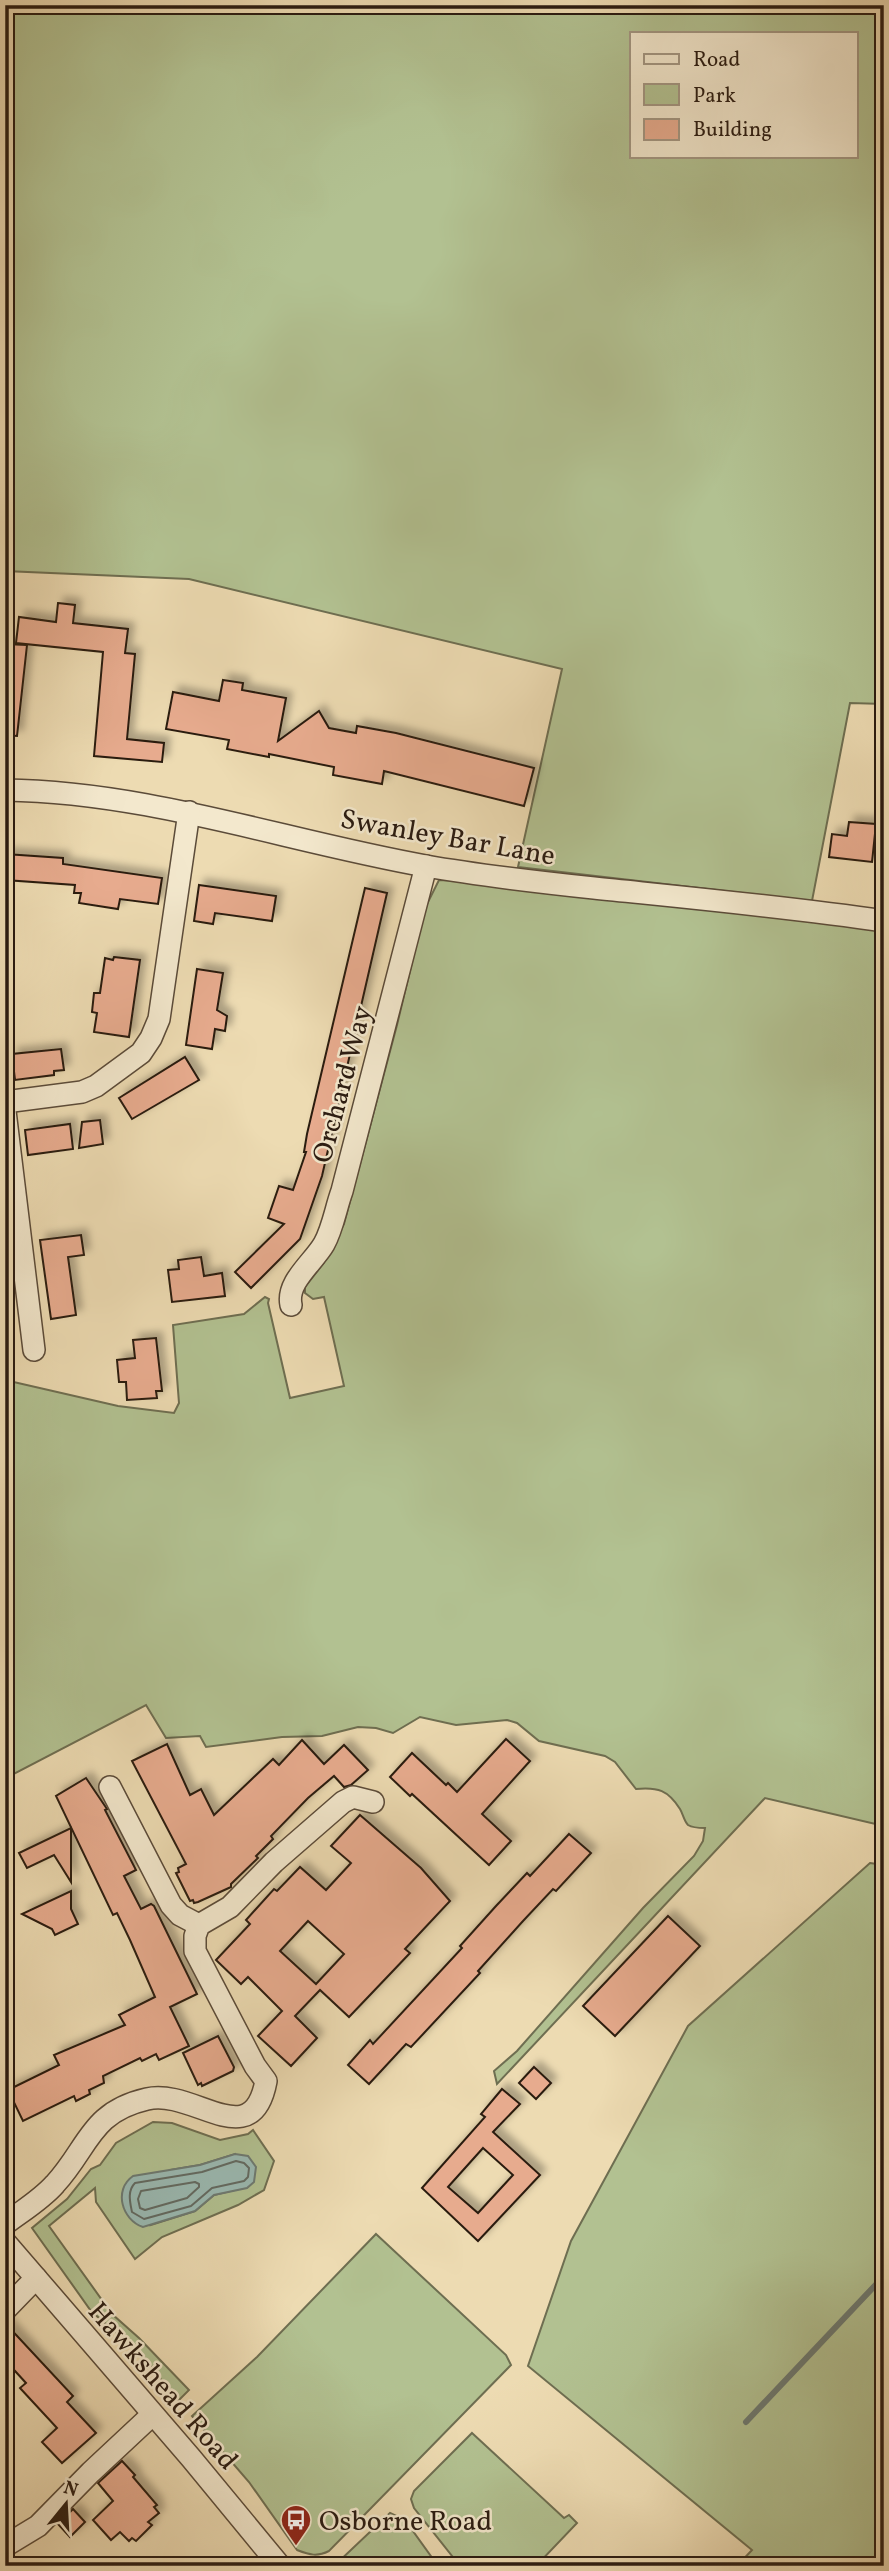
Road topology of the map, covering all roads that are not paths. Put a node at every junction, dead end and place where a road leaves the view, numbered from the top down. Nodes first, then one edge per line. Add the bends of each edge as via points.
1 (5, 790) edge
2 (189, 813) junction
3 (426, 866) junction
4 (884, 921) edge
5 (5, 1102) edge
6 (5, 1111) edge
7 (291, 1305) dead end
8 (34, 1350) dead end
9 (110, 1787) dead end
10 (373, 1802) dead end
11 (199, 1925) junction
12 (5, 2224) edge
13 (5, 2242) edge
14 (36, 2278) junction
15 (5, 2310) edge
16 (152, 2415) junction
17 (5, 2546) edge
18 (280, 2566) edge

1 - 2 street, Swanley Bar Lane via 52,790
2 - 3 street, Swanley Bar Lane
2 - 5 street via 159,1019 151,1038 141,1053 96,1086
3 - 4 street, Swanley Bar Lane
3 - 7 street, Orchard Way via 342,1191 325,1242 289,1296
6 - 8 street
9 - 11 street via 171,1905 180,1916
10 - 11 street via 353,1797 343,1802 230,1907
11 - 12 street via 195,1951 266,2081 260,2101 247,2116 224,2116 165,2097 117,2110 86,2138 52,2188
13 - 14 street, Hawkshead Road
14 - 15 street
14 - 16 street, Hawkshead Road
16 - 17 street via 38,2526
16 - 18 street, Hawkshead Road

